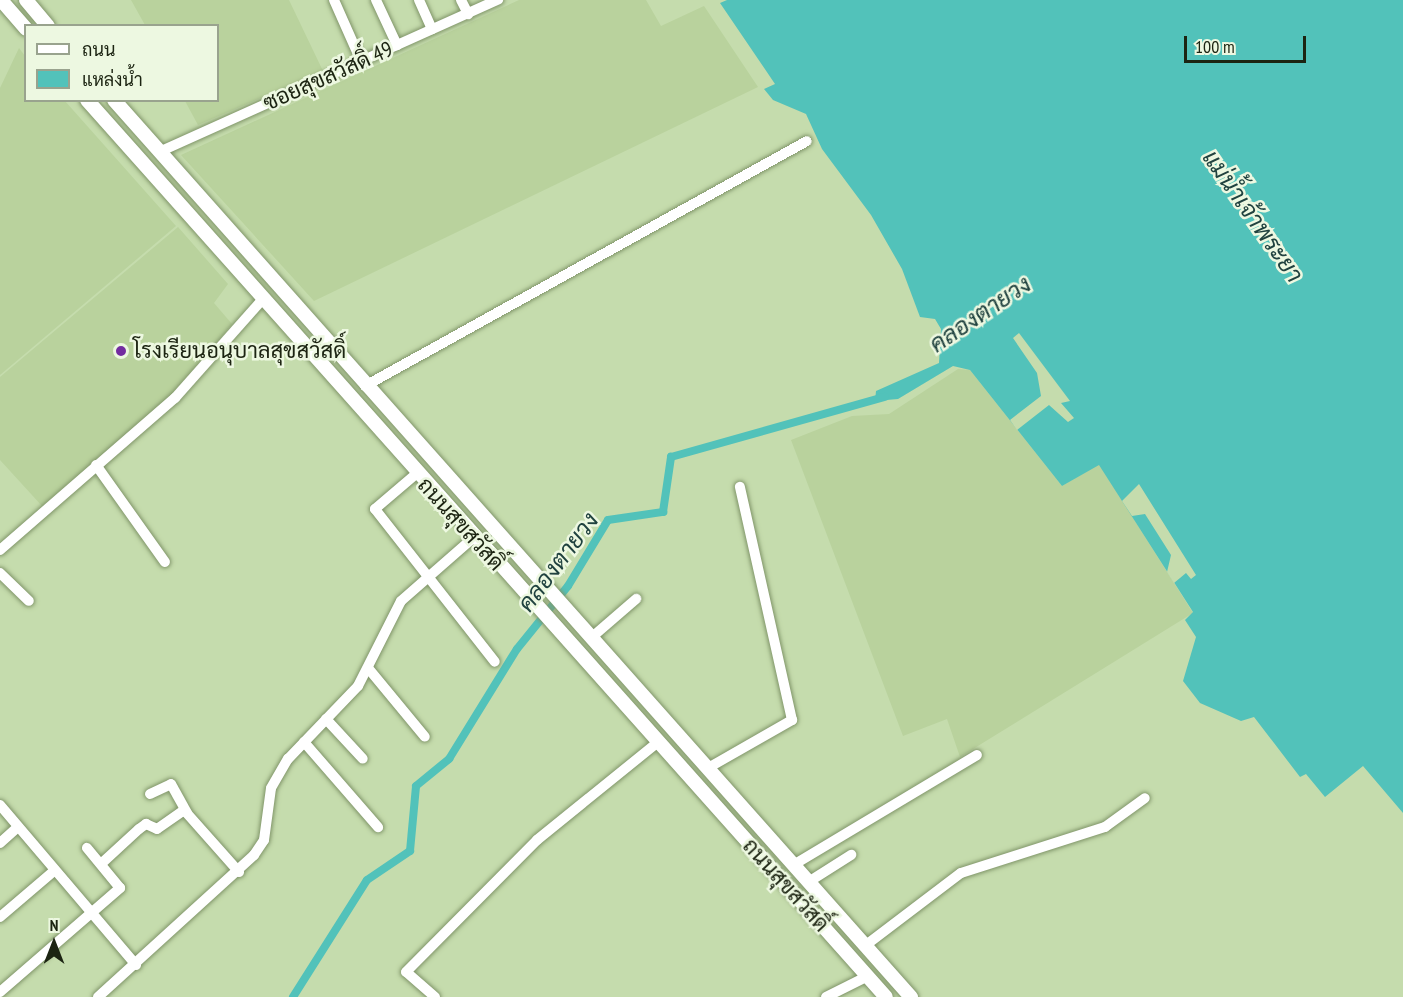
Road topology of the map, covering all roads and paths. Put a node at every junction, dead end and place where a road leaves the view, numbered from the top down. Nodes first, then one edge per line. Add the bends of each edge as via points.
1 (1, 0) edge
2 (26, 0) edge
3 (334, 0) edge
4 (376, 0) edge
5 (420, 0) edge
6 (461, 0) edge
7 (498, 0) edge
8 (468, 14) junction
9 (46, 24) edge
10 (24, 27) edge
11 (432, 29) junction
12 (397, 45) junction
13 (361, 61) junction
14 (89, 102) edge
15 (116, 102) edge
16 (807, 141) dead end
17 (159, 152) junction
18 (263, 299) junction
19 (365, 386) junction
20 (96, 465) junction
21 (416, 474) junction
22 (740, 487) dead end
23 (489, 524) junction
24 (473, 538) junction
25 (0, 550) edge
26 (165, 562) dead end
27 (0, 573) edge
28 (428, 578) junction
29 (636, 599) dead end
30 (29, 601) dead end
31 (591, 638) junction
32 (495, 662) dead end
33 (368, 668) junction
34 (326, 719) junction
35 (425, 736) dead end
36 (304, 741) junction
37 (658, 742) junction
38 (977, 755) dead end
39 (363, 759) dead end
40 (708, 768) junction
41 (150, 794) dead end
42 (1145, 798) dead end
43 (0, 805) edge
44 (187, 813) junction
45 (18, 827) junction
46 (378, 827) dead end
47 (0, 843) edge
48 (87, 848) dead end
49 (851, 855) dead end
50 (102, 863) junction
51 (795, 864) junction
52 (55, 870) junction
53 (239, 872) junction
54 (810, 881) junction
55 (92, 911) junction
56 (0, 917) edge
57 (866, 945) junction
58 (136, 964) junction
59 (868, 976) junction
60 (0, 992) edge
61 (99, 997) edge
62 (435, 997) edge
63 (826, 997) edge
64 (886, 997) edge
65 (911, 997) edge

1 - 10 main road
2 - 9 main road
3 - 13 street
4 - 12 street
5 - 11 street
6 - 8 street
7 - 8 street, ซอยสุขสวัสดิ์ 49
8 - 11 street, ซอยสุขสวัสดิ์ 49
11 - 12 street, ซอยสุขสวัสดิ์ 49
12 - 13 street, ซอยสุขสวัสดิ์ 49
13 - 17 street, ซอยสุขสวัสดิ์ 49
14 - 18 main road, ถนนสุขสวัสดิ์
15 - 17 main road, ถนนสุขสวัสดิ์
16 - 19 street
17 - 19 main road, ถนนสุขสวัสดิ์
18 - 20 street via 175,398
18 - 21 main road, ถนนสุขสวัสดิ์
19 - 23 main road, ถนนสุขสวัสดิ์
20 - 25 street
20 - 26 street
21 - 24 main road, ถนนสุขสวัสดิ์
21 - 28 street via 375,509
22 - 40 street via 792,720
23 - 24 main road
23 - 31 main road, ถนนสุขสวัสดิ์
24 - 28 street
24 - 37 main road, ถนนสุขสวัสดิ์
27 - 30 street
28 - 32 street
28 - 33 street via 396,608
29 - 31 street
31 - 40 main road, ถนนสุขสวัสดิ์
33 - 34 street
33 - 35 street
34 - 36 street
34 - 39 street
36 - 46 street
36 - 53 street via 278,773 264,840
37 - 59 main road, ถนนสุขสวัสดิ์
37 - 62 street via 537,840 406,972
38 - 51 street
40 - 51 main road, ถนนสุขสวัสดิ์
41 - 44 street via 171,784
42 - 57 street via 1105,827 961,873
43 - 45 street
44 - 50 street via 157,829 146,824
44 - 53 street
45 - 47 street
45 - 52 street
48 - 50 street
49 - 54 street
50 - 55 street via 122,886
51 - 54 main road, ถนนสุขสวัสดิ์
52 - 55 street
52 - 56 street
53 - 58 street
54 - 57 main road, ถนนสุขสวัสดิ์
55 - 58 street
55 - 60 street
57 - 65 main road, ถนนสุขสวัสดิ์
58 - 61 street
59 - 63 street
59 - 64 main road, ถนนสุขสวัสดิ์

